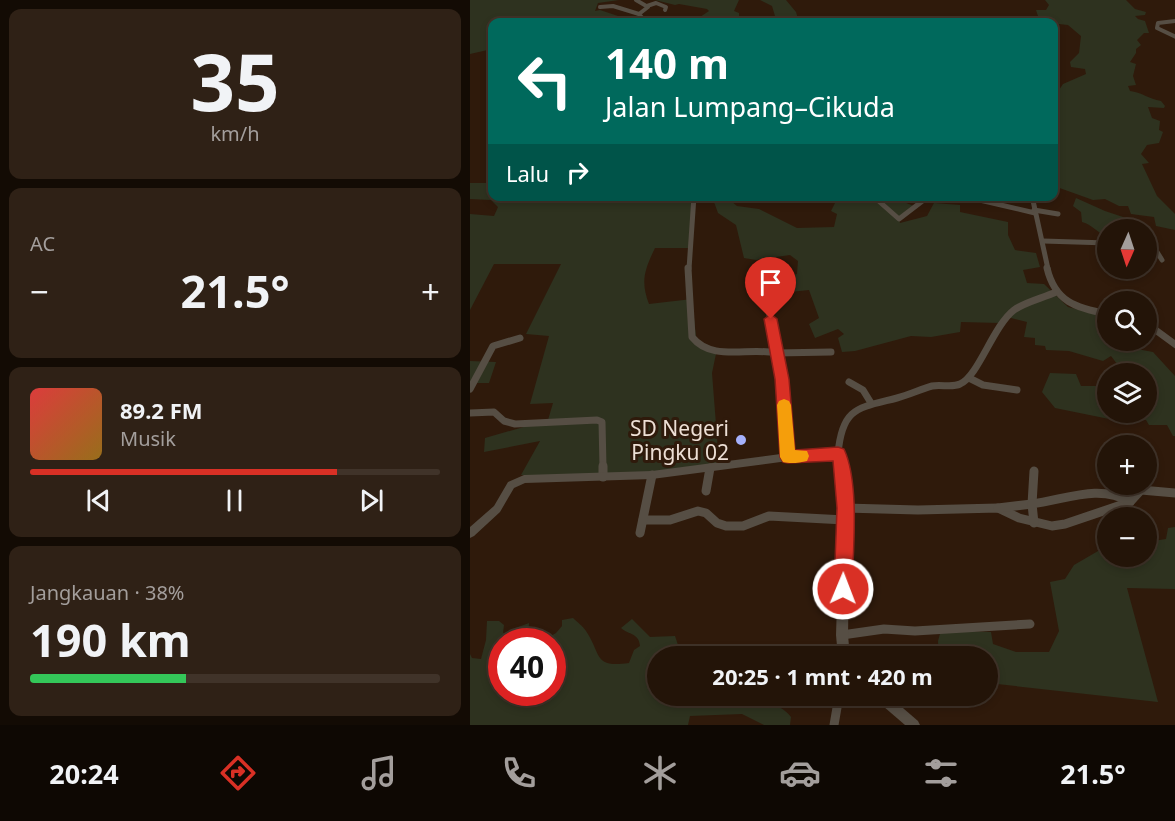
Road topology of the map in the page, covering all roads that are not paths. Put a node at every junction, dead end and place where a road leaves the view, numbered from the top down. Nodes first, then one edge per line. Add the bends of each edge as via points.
1 (636, 0) edge
2 (647, 6) junction
3 (600, 7) dead end
4 (665, 10) dead end
5 (639, 14) junction
6 (644, 18) edge
7 (1175, 21) edge
8 (1175, 31) edge
9 (1162, 32) junction
10 (1175, 37) edge
11 (694, 201) edge
12 (881, 201) edge
13 (922, 201) edge
14 (985, 201) edge
15 (1032, 201) edge
16 (1035, 212) junction
17 (1058, 214) dead end
18 (1043, 241) junction
19 (1066, 241) junction
20 (1097, 242) edge
21 (1068, 250) dead end
22 (1157, 252) edge
23 (1162, 260) dead end
24 (1056, 292) junction
25 (768, 303) dead end
26 (1097, 312) edge
27 (1157, 331) edge
28 (520, 338) dead end
29 (1175, 345) edge
30 (831, 352) dead end
31 (776, 353) junction
32 (969, 378) junction
33 (850, 382) dead end
34 (470, 389) edge
35 (1017, 390) dead end
36 (871, 403) junction
37 (470, 413) edge
38 (838, 454) junction
39 (788, 457) junction
40 (710, 468) junction
41 (1034, 471) dead end
42 (652, 475) junction
43 (603, 477) junction
44 (1157, 490) edge
45 (706, 491) dead end
46 (1175, 493) edge
47 (1134, 495) edge
48 (1130, 502) junction
49 (1032, 504) junction
50 (845, 508) junction
51 (998, 508) junction
52 (643, 520) junction
53 (845, 520) junction
54 (1034, 523) junction
55 (470, 533) edge
56 (640, 533) dead end
57 (1030, 624) dead end
58 (842, 635) junction
59 (843, 646) edge
60 (837, 706) edge
61 (892, 706) edge
62 (834, 725) edge
63 (914, 725) edge

1 - 2 street
2 - 4 street via 659,4
2 - 5 street
3 - 5 street via 613,6
5 - 6 street
7 - 9 street via 1158,23
8 - 9 street
9 - 10 street
11 - 31 street via 688,258 695,343 716,350
12 - 13 street via 890,215 899,219
14 - 16 street
15 - 16 street
16 - 17 street
16 - 18 street
18 - 19 street
18 - 24 street via 1049,280
19 - 20 street
19 - 21 street
22 - 23 street
24 - 26 street via 1080,309
24 - 32 street via 1014,310 994,333
25 - 31 street
27 - 29 street
28 - 34 street via 493,346
30 - 31 street
31 - 39 street
32 - 35 street via 983,385
32 - 36 street via 959,385 933,386
33 - 36 street via 863,390
36 - 38 street via 854,412 846,422 838,441
37 - 43 street via 494,412 515,424 602,422
38 - 39 street
38 - 50 street via 844,476
39 - 40 street
40 - 42 street
40 - 45 street
41 - 49 street
42 - 43 street
42 - 52 street
43 - 55 street via 516,482 497,509
44 - 46 street
47 - 48 street
48 - 49 street via 1118,494 1091,493
48 - 54 street via 1065,524
49 - 51 street
49 - 54 street
50 - 51 street
50 - 53 street
51 - 54 street
52 - 53 street via 670,520 702,511 726,525 743,526 769,516
52 - 56 street
53 - 58 street
57 - 58 street via 915,631 884,629
58 - 59 street
60 - 62 street
61 - 63 street

